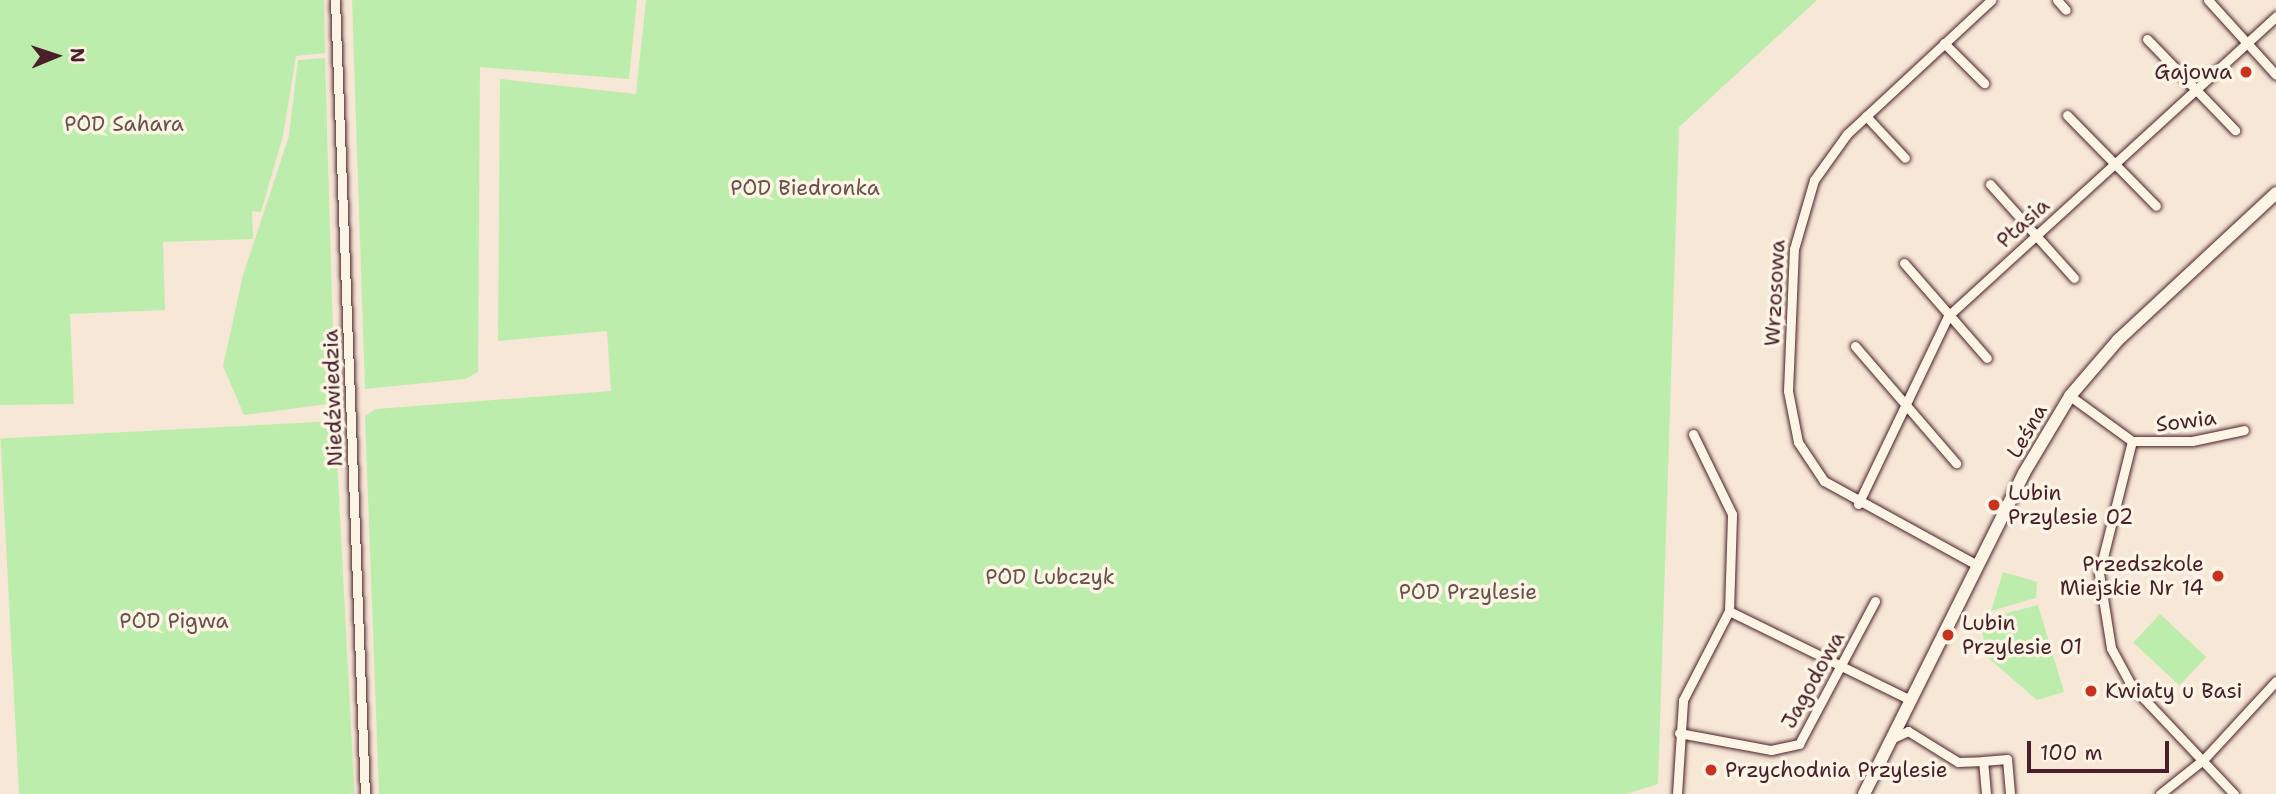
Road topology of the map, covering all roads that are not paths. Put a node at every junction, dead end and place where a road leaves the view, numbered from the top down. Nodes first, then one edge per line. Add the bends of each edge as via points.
1 (335, 0) edge
2 (1990, 0) edge
3 (2057, 0) edge
4 (2207, 0) edge
5 (2066, 10) dead end
6 (2276, 16) edge
7 (2147, 39) dead end
8 (2246, 42) junction
9 (1944, 43) junction
10 (2276, 75) edge
11 (1984, 83) dead end
12 (2196, 90) junction
13 (2067, 115) dead end
14 (1866, 116) junction
15 (2235, 131) dead end
16 (1905, 158) dead end
17 (2116, 164) junction
18 (1990, 184) dead end
19 (2274, 198) edge
20 (2157, 206) dead end
21 (2035, 235) junction
22 (1904, 263) dead end
23 (2074, 278) dead end
24 (1948, 316) junction
25 (1855, 346) dead end
26 (1987, 358) dead end
27 (2070, 396) junction
28 (1903, 406) junction
29 (2244, 430) dead end
30 (1693, 434) dead end
31 (2132, 442) junction
32 (1956, 463) dead end
33 (1858, 504) junction
34 (1977, 565) junction
35 (1875, 601) dead end
36 (1729, 611) junction
37 (1843, 667) junction
38 (2276, 681) edge
39 (1909, 699) junction
40 (1679, 733) junction
41 (1888, 741) junction
42 (2204, 759) junction
43 (1983, 761) junction
44 (1866, 788) edge
45 (365, 794) edge
46 (1677, 794) edge
47 (1858, 794) edge
48 (1986, 794) edge
49 (2010, 794) edge
50 (2160, 794) edge
51 (2234, 794) edge

1 - 45 street, Niedźwiedzia
2 - 9 street, Wrzosowa
3 - 5 street
4 - 8 street
6 - 8 street, Ptasia
7 - 12 street
8 - 10 street
8 - 12 street, Ptasia
9 - 11 street
9 - 14 street, Wrzosowa
12 - 15 street
12 - 17 street, Ptasia
13 - 17 street
14 - 16 street
14 - 33 street, Wrzosowa via 1828,156 1800,213 1789,381 1791,420 1809,463
17 - 20 street
17 - 21 street, Ptasia
18 - 21 street
19 - 27 street, Leśna via 2118,340
21 - 23 street
21 - 24 street, Ptasia
22 - 24 street
24 - 26 street
24 - 28 street, Ptasia
25 - 28 street
27 - 31 street, Sowia
27 - 34 street, Leśna
28 - 32 street
28 - 33 street, Ptasia
29 - 31 street, Sowia via 2192,441
30 - 36 street via 1732,514
31 - 42 street, Sowia via 2099,573 2111,648 2131,685
33 - 34 street, Wrzosowa
34 - 39 street, Leśna
35 - 37 street, Jagodowa
36 - 37 street
36 - 40 street via 1683,700
37 - 39 street
37 - 40 street, Jagodowa via 1799,744 1771,750
38 - 42 street
39 - 41 street, Leśna
40 - 46 street
41 - 43 street via 1908,731 1958,762
41 - 44 street, Leśna
42 - 50 street
42 - 51 street, Sowia
43 - 48 street
43 - 49 street via 2007,759
44 - 47 street, Leśna

